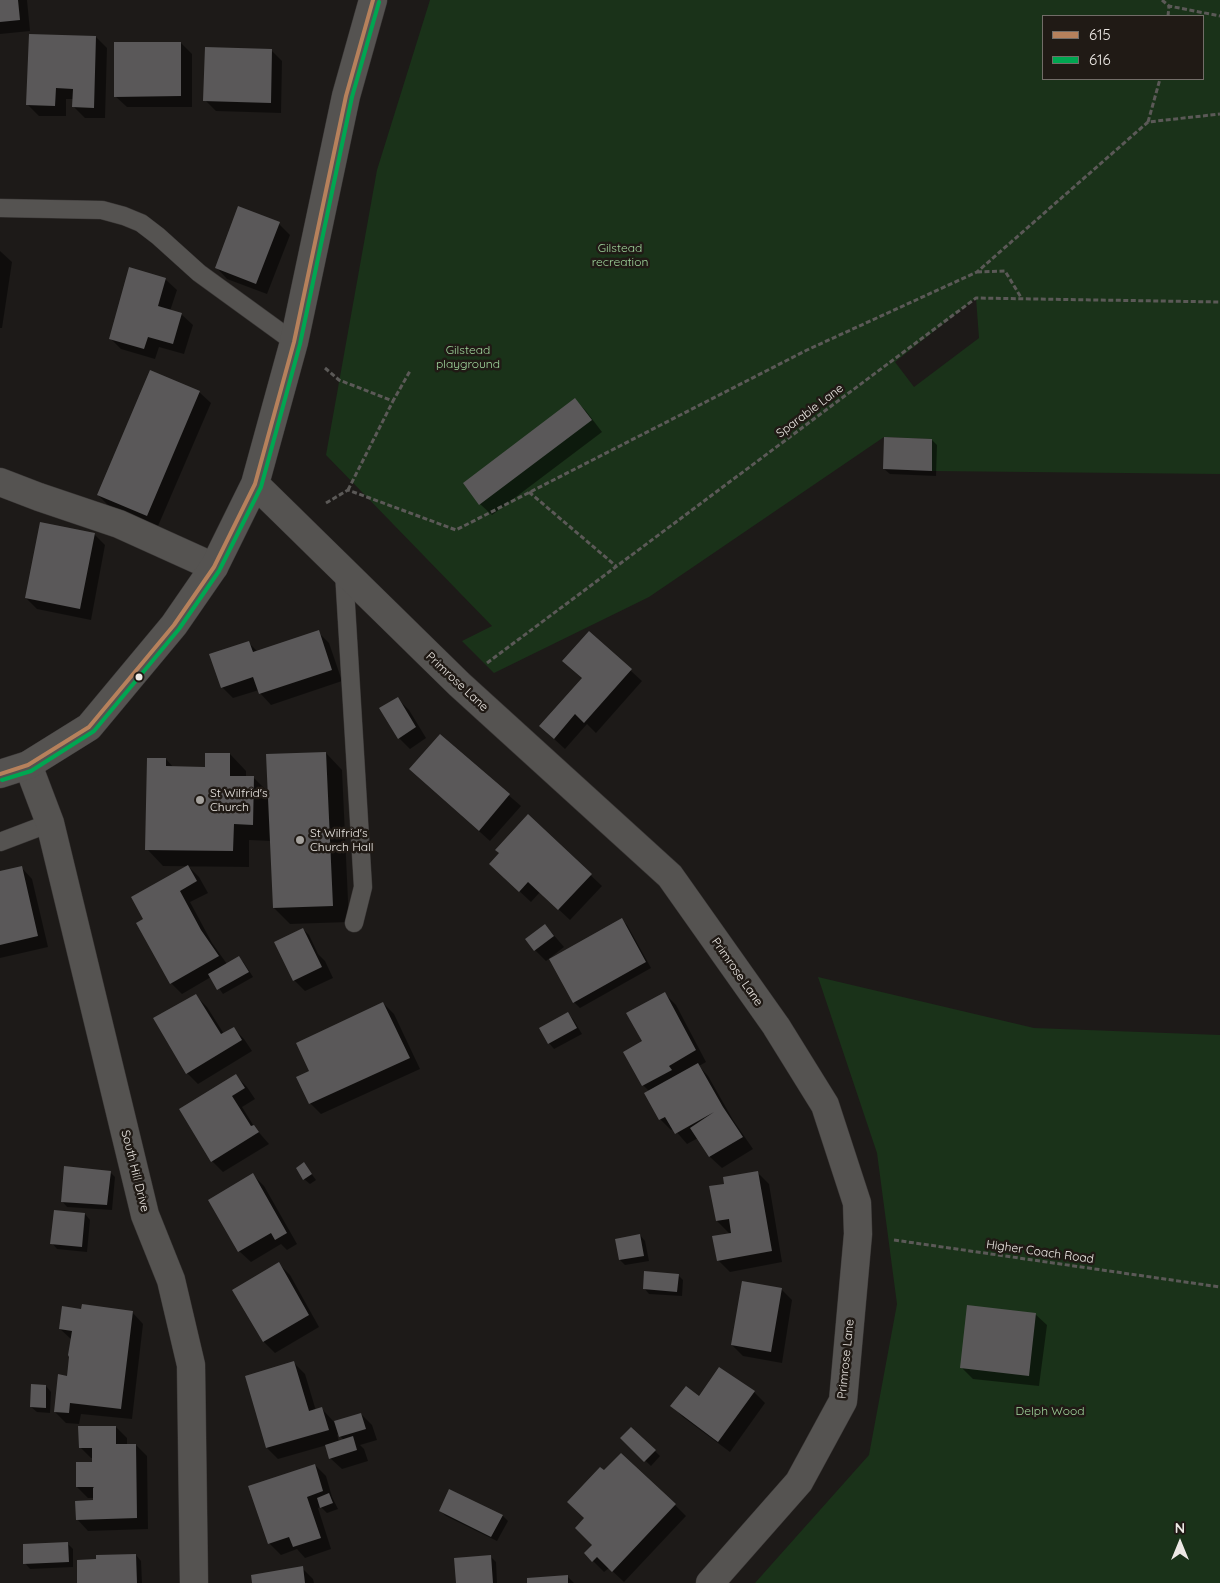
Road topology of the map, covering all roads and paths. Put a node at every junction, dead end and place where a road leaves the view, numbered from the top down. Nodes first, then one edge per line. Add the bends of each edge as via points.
1 (373, 0) edge
2 (1162, 0) edge
3 (1169, 6) junction
4 (1168, 15) edge
5 (1220, 16) edge
6 (1160, 80) edge
7 (1220, 114) edge
8 (1148, 122) junction
9 (0, 208) edge
10 (977, 272) junction
11 (1022, 299) junction
12 (1220, 302) edge
13 (294, 342) junction
14 (410, 371) dead end
15 (393, 401) junction
16 (0, 482) edge
17 (255, 484) junction
18 (348, 490) junction
19 (529, 492) junction
20 (294, 523) junction
21 (616, 566) junction
22 (214, 567) junction
23 (344, 572) junction
24 (459, 684) junction
25 (28, 765) junction
26 (0, 774) edge
27 (50, 823) junction
28 (0, 842) edge
29 (354, 923) dead end
30 (858, 1234) junction
31 (1220, 1287) edge
32 (194, 1583) edge
33 (710, 1583) edge

1 - 13 street via 346,96
2 - 3 path
3 - 4 path
3 - 5 path
6 - 8 path
7 - 8 path
8 - 10 path
9 - 13 lane via 102,210 140,223 198,273
10 - 11 path via 1005,271
10 - 19 path via 807,350
11 - 12 path, Sparable Lane
11 - 21 path, Sparable Lane via 976,298
13 - 15 path via 339,380
13 - 17 street
14 - 15 path
15 - 18 path
16 - 22 street via 119,524
17 - 20 street, Primrose Lane
17 - 22 street
18 - 19 path via 456,530
18 - 20 path
19 - 21 path
20 - 23 street, Primrose Lane
21 - 24 path, Sparable Lane
22 - 25 street via 174,625 89,727
23 - 24 street, Primrose Lane
23 - 29 lane via 363,887
24 - 30 street, Primrose Lane via 670,876 776,1026 825,1104 857,1203
25 - 26 street
25 - 27 street, South Hill Drive
27 - 28 lane
27 - 32 street, South Hill Drive via 146,1215 171,1280 191,1365
30 - 31 path, Higher Coach Road
30 - 33 street, Primrose Lane via 843,1401 799,1482

